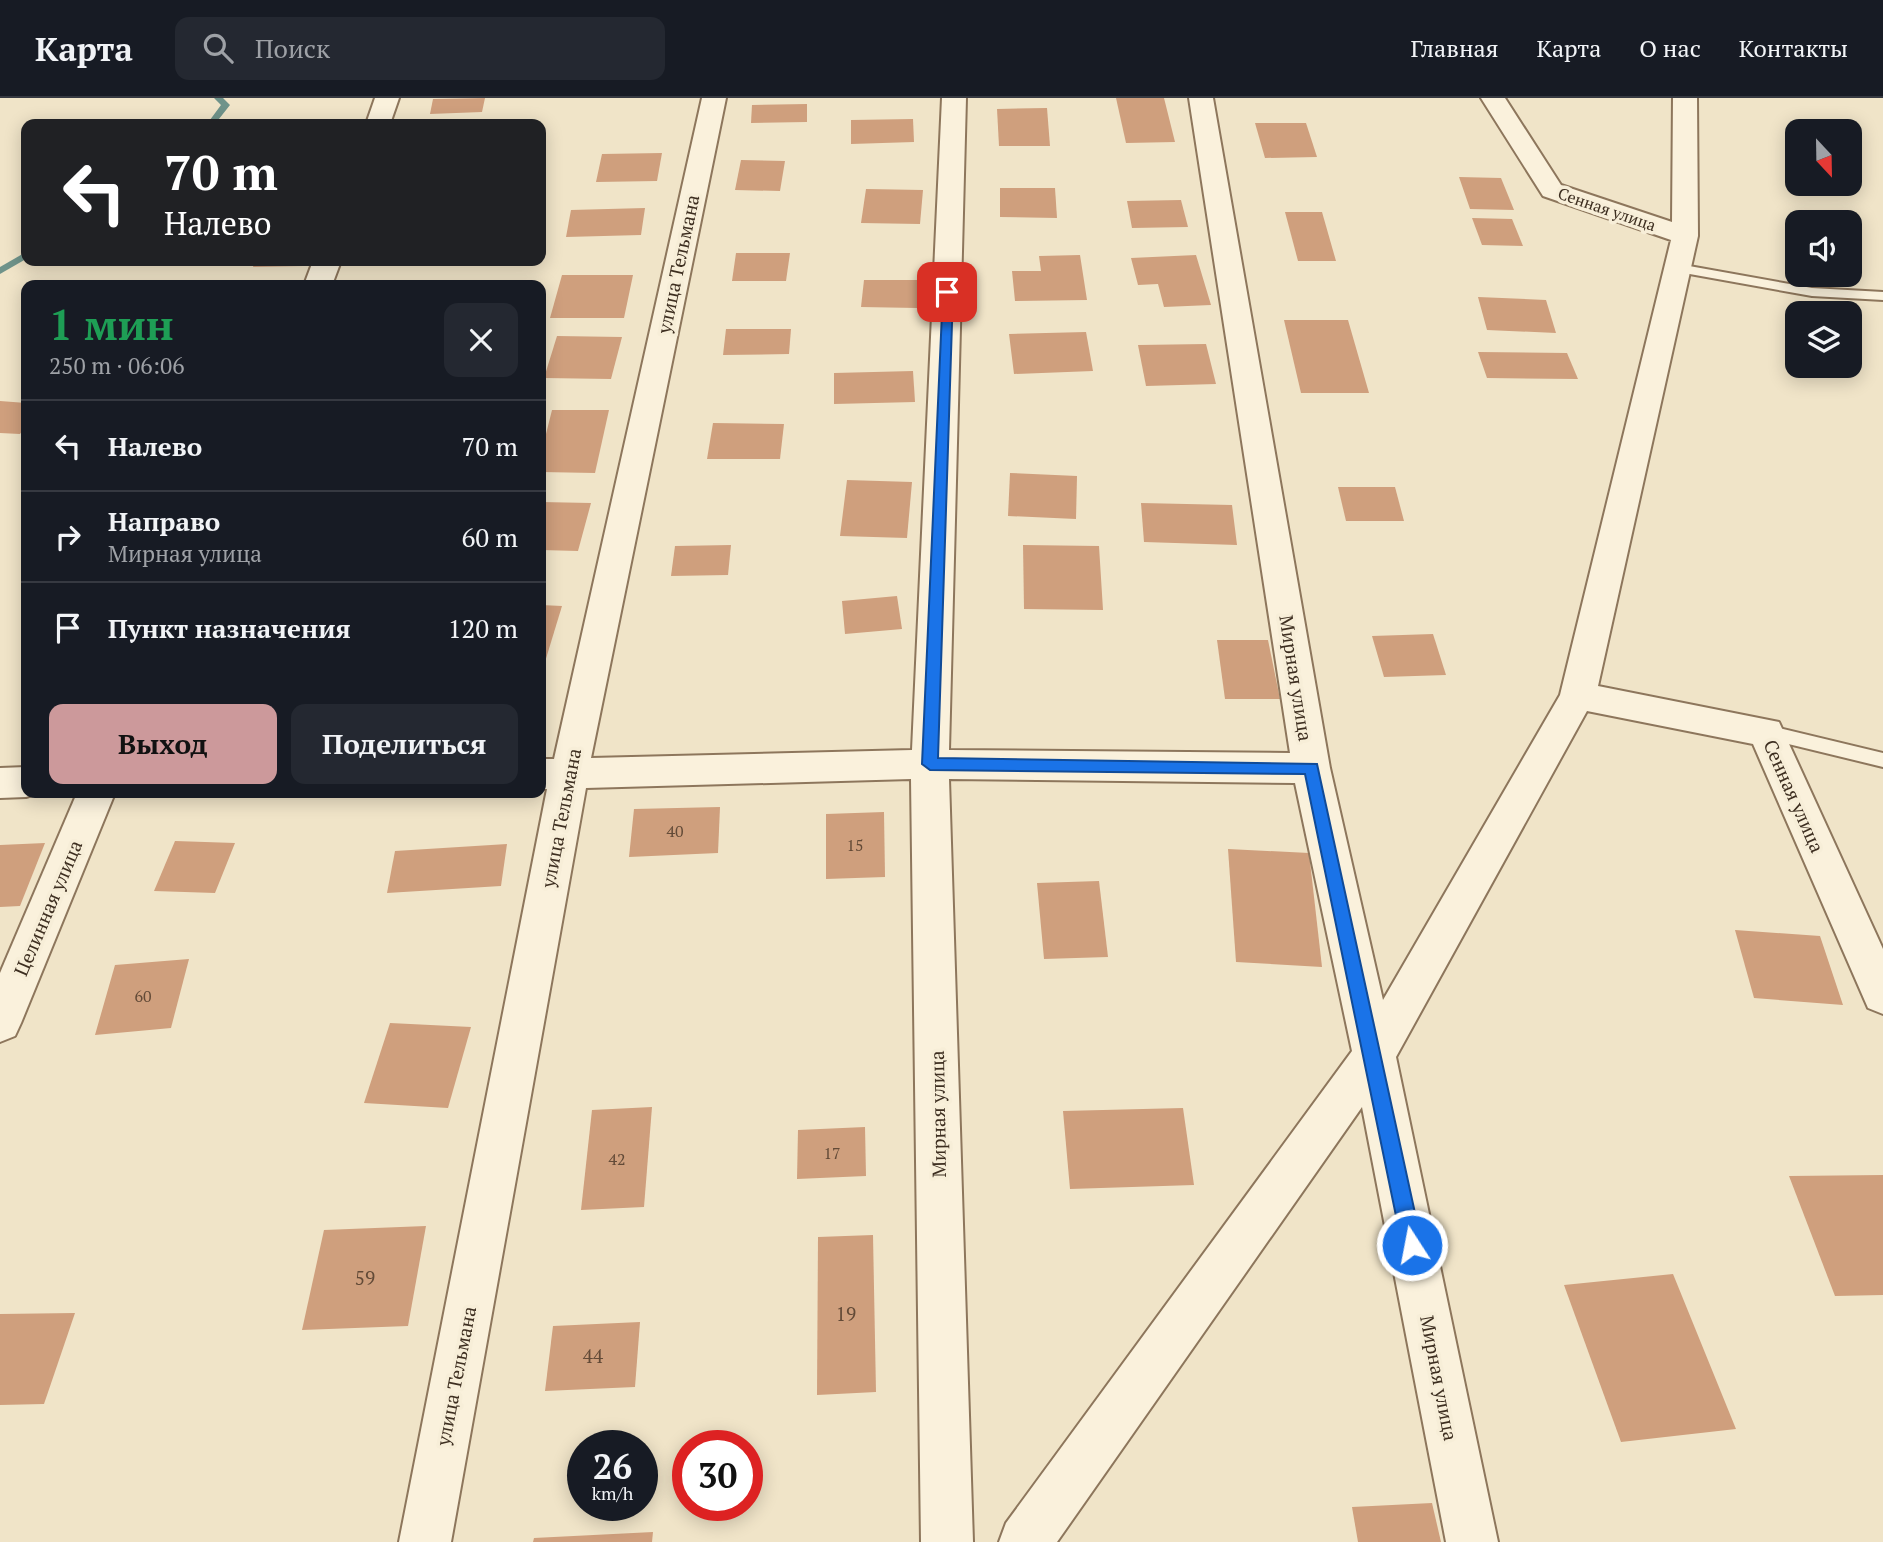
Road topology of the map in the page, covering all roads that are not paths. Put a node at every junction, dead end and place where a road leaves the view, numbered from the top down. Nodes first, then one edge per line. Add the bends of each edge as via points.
1 (387, 98) edge
2 (714, 98) edge
3 (954, 98) edge
4 (1201, 98) edge
5 (1493, 98) edge
6 (1685, 98) edge
7 (380, 119) edge
8 (1685, 236) junction
9 (1678, 268) junction
10 (1883, 296) edge
11 (1578, 696) junction
12 (1766, 732) junction
13 (1883, 760) edge
14 (930, 764) junction
15 (1311, 768) junction
16 (555, 774) edge
17 (21, 782) edge
18 (0, 783) edge
19 (94, 798) edge
20 (1883, 995) edge
21 (0, 1023) edge
22 (1374, 1055) junction
23 (425, 1542) edge
24 (947, 1542) edge
25 (1025, 1542) edge
26 (1472, 1542) edge

1 - 7 street
2 - 16 street, улица Тельмана
3 - 14 street, Мирная улица
4 - 15 street, Мирная улица
5 - 8 street, Сенная улица via 1552,190
6 - 8 street
8 - 9 street
9 - 10 lane via 1812,292
9 - 11 street
11 - 12 street, Сенная улица
11 - 22 street
12 - 13 lane
12 - 20 street, Сенная улица
14 - 15 street
14 - 16 street
14 - 24 street, Мирная улица
15 - 22 street, Мирная улица
16 - 23 street, улица Тельмана
17 - 18 street
19 - 21 street, Целинная улица
22 - 25 street
22 - 26 street, Мирная улица

